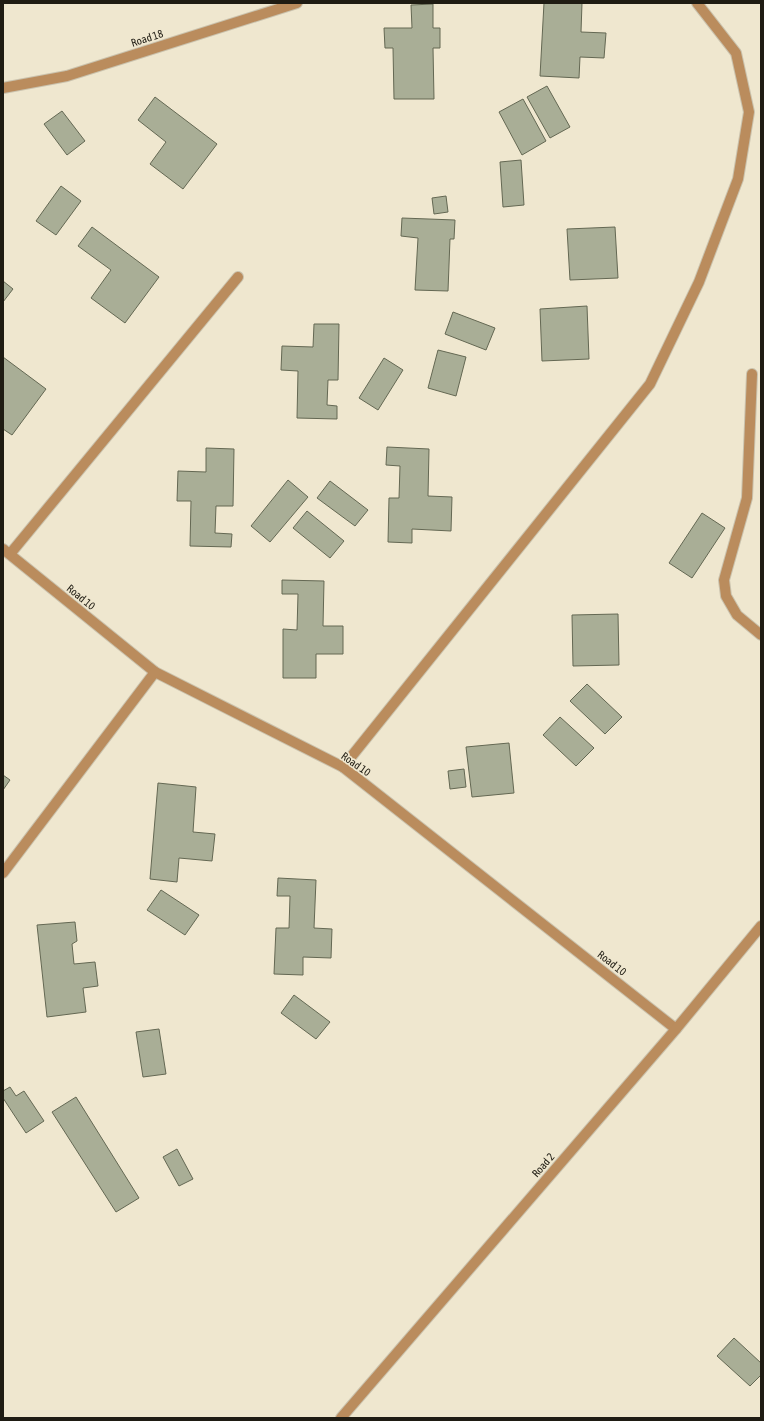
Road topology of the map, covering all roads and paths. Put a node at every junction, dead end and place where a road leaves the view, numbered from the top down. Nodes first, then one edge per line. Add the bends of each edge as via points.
1 (297, 3) edge
2 (697, 3) edge
3 (3, 88) edge
4 (238, 276) dead end
5 (752, 374) dead end
6 (7, 551) edge
7 (761, 635) edge
8 (155, 672) junction
9 (343, 767) junction
10 (3, 873) edge
11 (761, 926) edge
12 (676, 1029) junction
13 (341, 1418) edge

1 - 3 street, Road 18 via 67,76
2 - 9 street via 736,53 749,112 738,179 699,282 650,384
4 - 6 street
5 - 7 street via 746,498 724,580 726,596 737,615
6 - 8 street, Road 10
8 - 9 street, Road 10
8 - 10 street
9 - 12 street, Road 10
11 - 12 street, Road 2
12 - 13 street, Road 2

